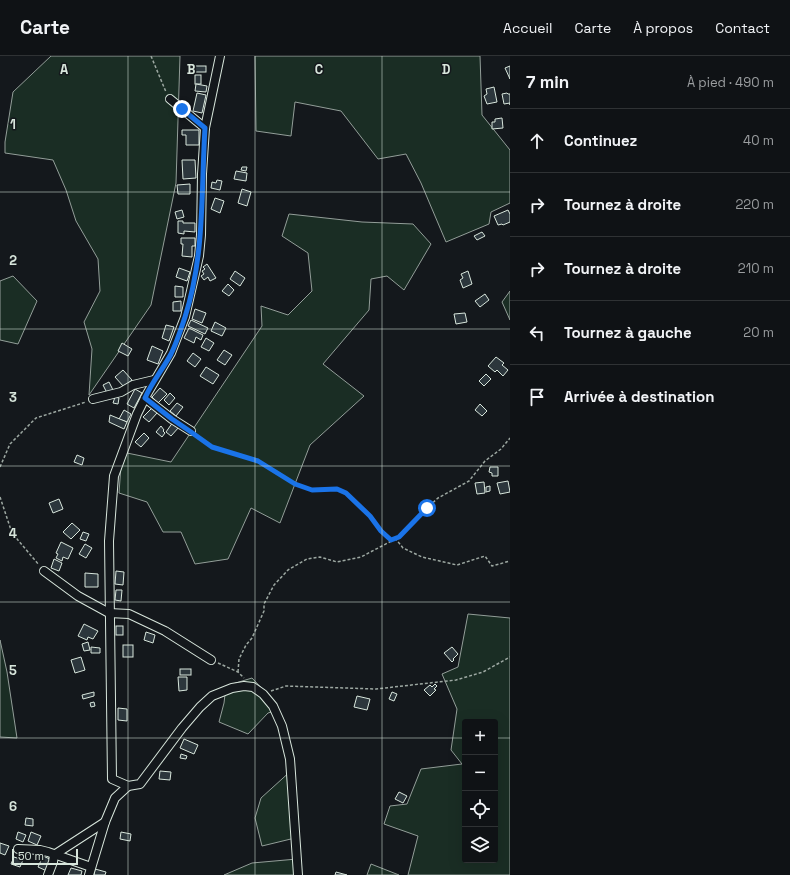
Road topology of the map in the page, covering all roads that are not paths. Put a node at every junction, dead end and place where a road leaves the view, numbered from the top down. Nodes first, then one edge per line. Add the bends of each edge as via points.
1 (220, 56) edge
2 (170, 99) road end
3 (205, 128) junction
4 (154, 380) junction
5 (145, 398) junction
6 (93, 399) road end
7 (191, 432) road end
8 (44, 570) road end
9 (109, 613) junction
10 (211, 660) road end
11 (128, 786) junction
12 (105, 822) junction
13 (18, 849) dead end
14 (54, 855) junction
15 (90, 871) edge
16 (48, 875) edge
17 (298, 875) edge

1 - 3 street
2 - 3 street
3 - 4 street via 201,235 194,283 175,344
4 - 5 street
4 - 6 street
5 - 7 street
5 - 9 street via 114,476 109,541
8 - 9 street via 78,596
9 - 10 street via 129,614 165,631
9 - 11 street via 112,779
11 - 12 street via 115,798
11 - 17 street via 140,784 182,728 212,696 232,688 253,687 273,706 282,726 290,759
12 - 14 street
12 - 15 street
13 - 14 street via 40,850
14 - 15 street
14 - 16 street

